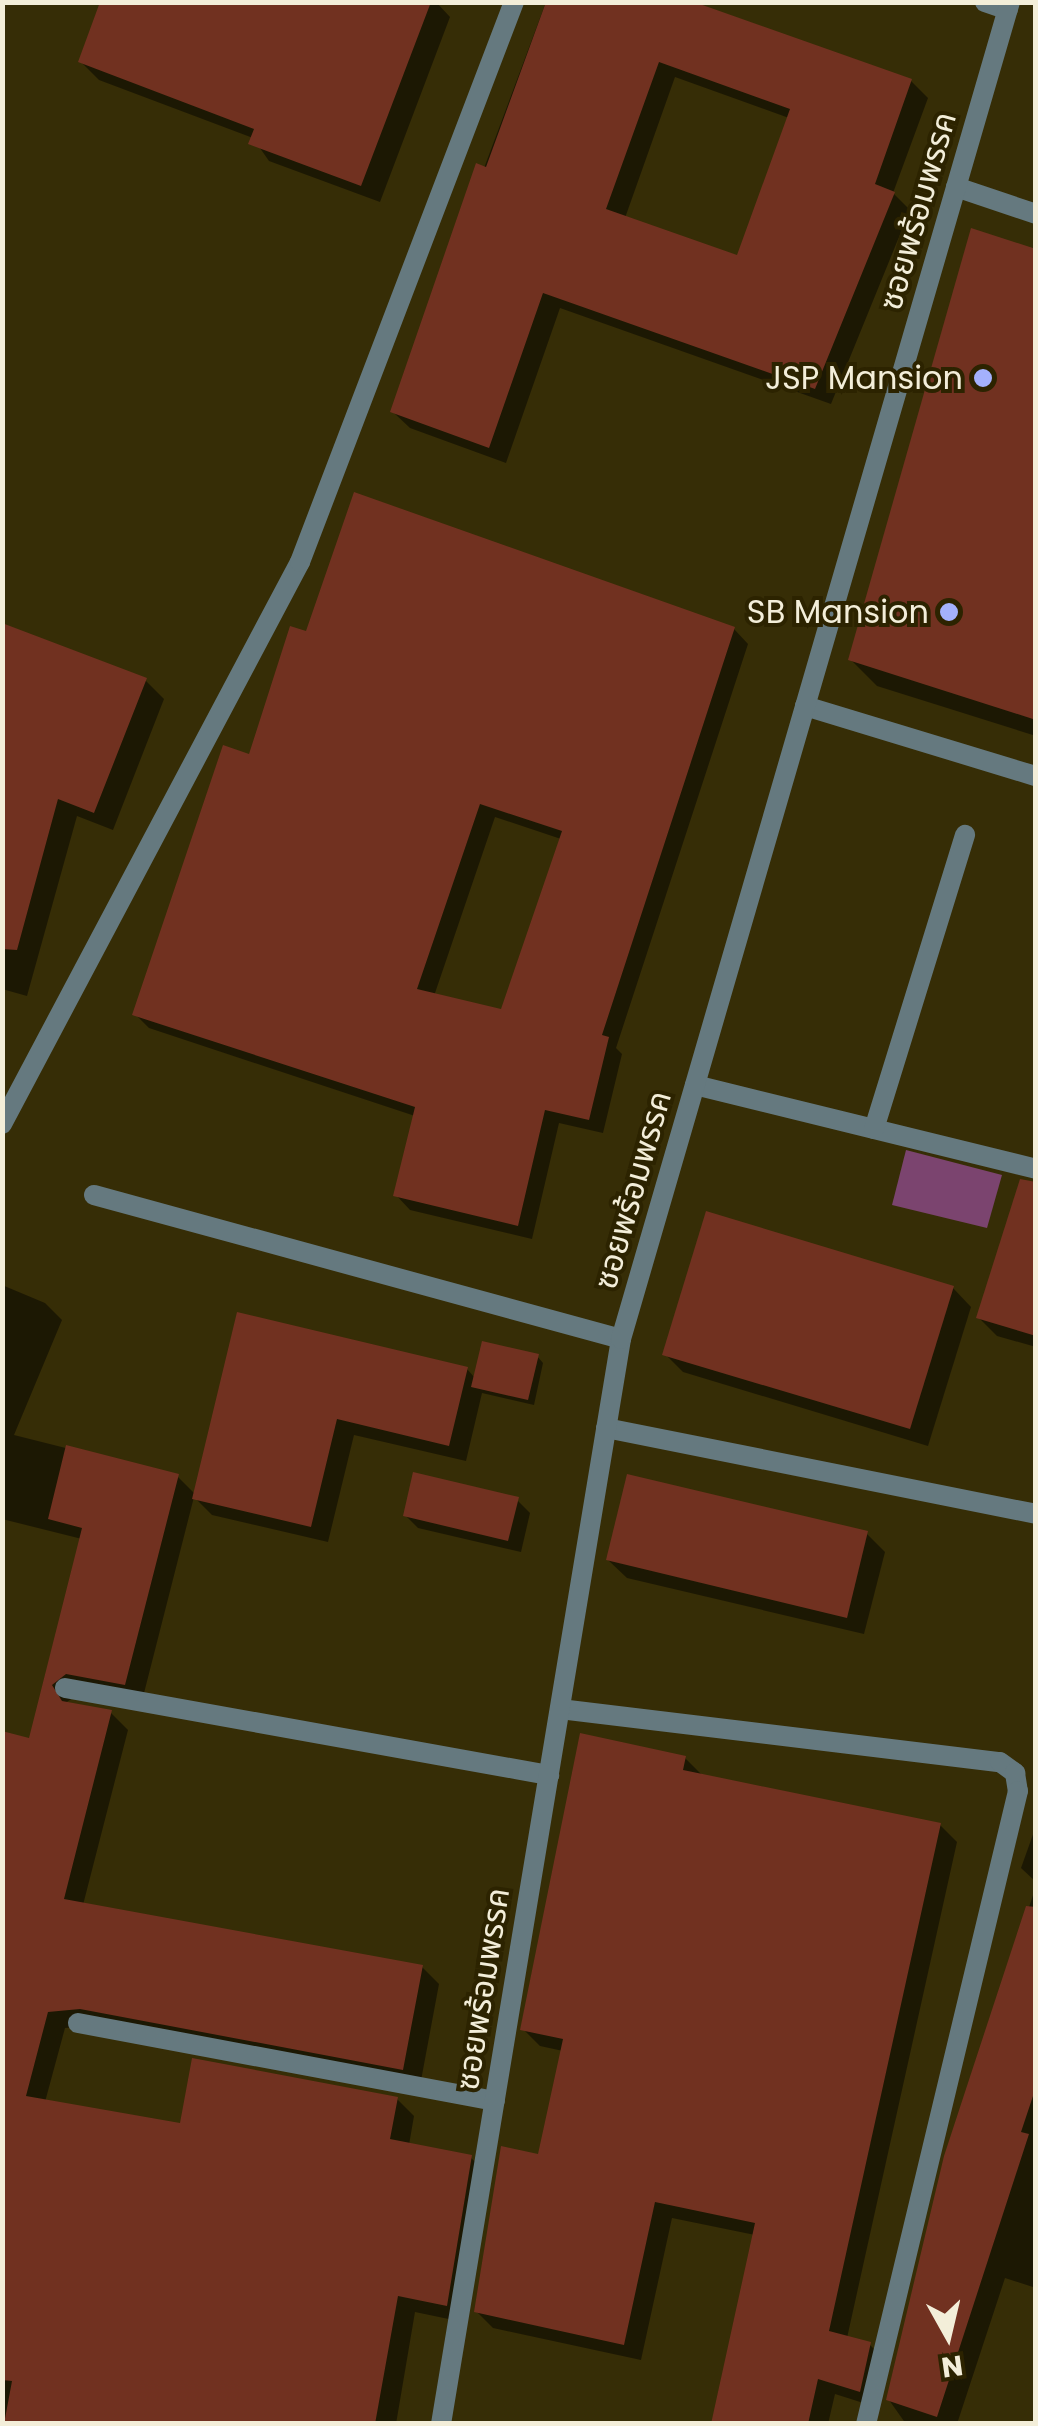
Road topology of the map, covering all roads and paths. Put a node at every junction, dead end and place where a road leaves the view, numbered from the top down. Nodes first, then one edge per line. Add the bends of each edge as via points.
1 (514, 2) edge
2 (984, 2) edge
3 (1009, 6) edge
4 (956, 187) junction
5 (1036, 214) edge
6 (805, 706) junction
7 (1036, 776) edge
8 (965, 835) dead end
9 (695, 1086) junction
10 (2, 1124) edge
11 (874, 1130) junction
12 (1036, 1169) edge
13 (94, 1196) dead end
14 (621, 1339) junction
15 (606, 1428) junction
16 (1036, 1514) edge
17 (65, 1688) dead end
18 (560, 1709) junction
19 (548, 1775) junction
20 (78, 2023) dead end
21 (495, 2101) junction
22 (441, 2424) edge
23 (866, 2424) edge

1 - 10 street via 300,562
2 - 3 street
3 - 4 street, ซอยพร้อมพรรค
4 - 5 street
4 - 6 street, ซอยพร้อมพรรค
6 - 7 street
6 - 9 street, ซอยพร้อมพรรค
8 - 11 street
9 - 11 street
9 - 14 street, ซอยพร้อมพรรค
11 - 12 street
13 - 14 street
14 - 15 street, ซอยพร้อมพรรค
15 - 16 street
15 - 18 street, ซอยพร้อมพรรค
17 - 19 street
18 - 19 street, ซอยพร้อมพรรค
18 - 23 street via 1000,1762 1015,1773 1018,1791
19 - 21 street, ซอยพร้อมพรรค
20 - 21 street
21 - 22 street, ซอยพร้อมพรรค

